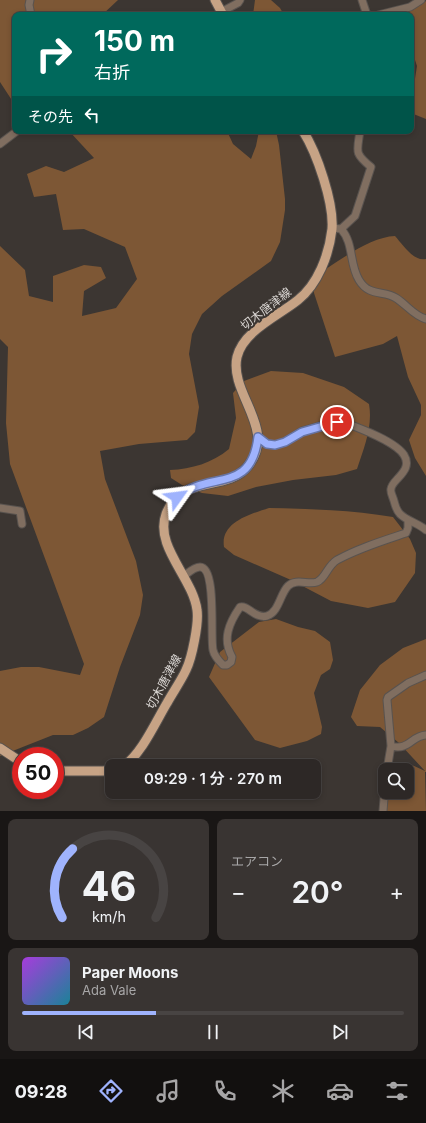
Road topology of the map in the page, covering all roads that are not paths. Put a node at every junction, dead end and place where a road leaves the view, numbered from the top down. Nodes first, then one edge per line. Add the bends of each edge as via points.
1 (30, 0) edge
2 (215, 0) edge
3 (240, 0) edge
4 (362, 0) edge
5 (421, 0) edge
6 (30, 12) edge
7 (221, 12) edge
8 (225, 12) edge
9 (366, 12) edge
10 (390, 12) edge
11 (13, 134) edge
12 (304, 134) edge
13 (360, 134) edge
14 (0, 144) edge
15 (336, 228) junction
16 (426, 319) edge
17 (258, 437) junction
18 (0, 508) edge
19 (408, 520) junction
20 (22, 524) dead end
21 (426, 530) edge
22 (184, 576) junction
23 (426, 675) edge
24 (426, 735) edge
25 (391, 746) junction
26 (0, 748) edge
27 (12, 756) edge
28 (130, 759) edge
29 (388, 763) edge
30 (64, 771) edge
31 (105, 771) edge
32 (383, 799) edge
33 (382, 811) edge

1 - 6 street
2 - 7 main road
3 - 8 street
4 - 9 street
5 - 10 street via 410,7
11 - 14 street
12 - 15 main road, 切木唐津線 via 319,163
13 - 15 street via 357,152 371,167 355,216
15 - 16 street via 346,234 359,281 375,293 389,294 419,317
15 - 17 main road, 切木唐津線 via 328,253 310,287 299,299 251,333 238,354 235,366 238,379 255,422
17 - 19 street via 267,444 275,445 302,432 337,422 377,436 401,451 407,461 401,477 391,489 399,514
17 - 22 main road, 切木唐津線 via 256,451 240,474 228,480 194,486 185,490 170,505 165,516 165,537
18 - 20 street via 20,511
19 - 21 street
19 - 22 street via 406,532 352,551 329,565 320,580 298,582 288,586 270,614 253,614 246,607 240,607 230,621 227,639 232,657 227,665 219,661 213,650 213,618 208,575 204,568 200,567 192,569
22 - 28 main road, 切木唐津線 via 198,611 191,655 186,670 141,746
23 - 25 street via 408,683 388,697
24 - 25 street via 402,747
25 - 29 street
26 - 27 main road
30 - 31 main road
32 - 33 street

